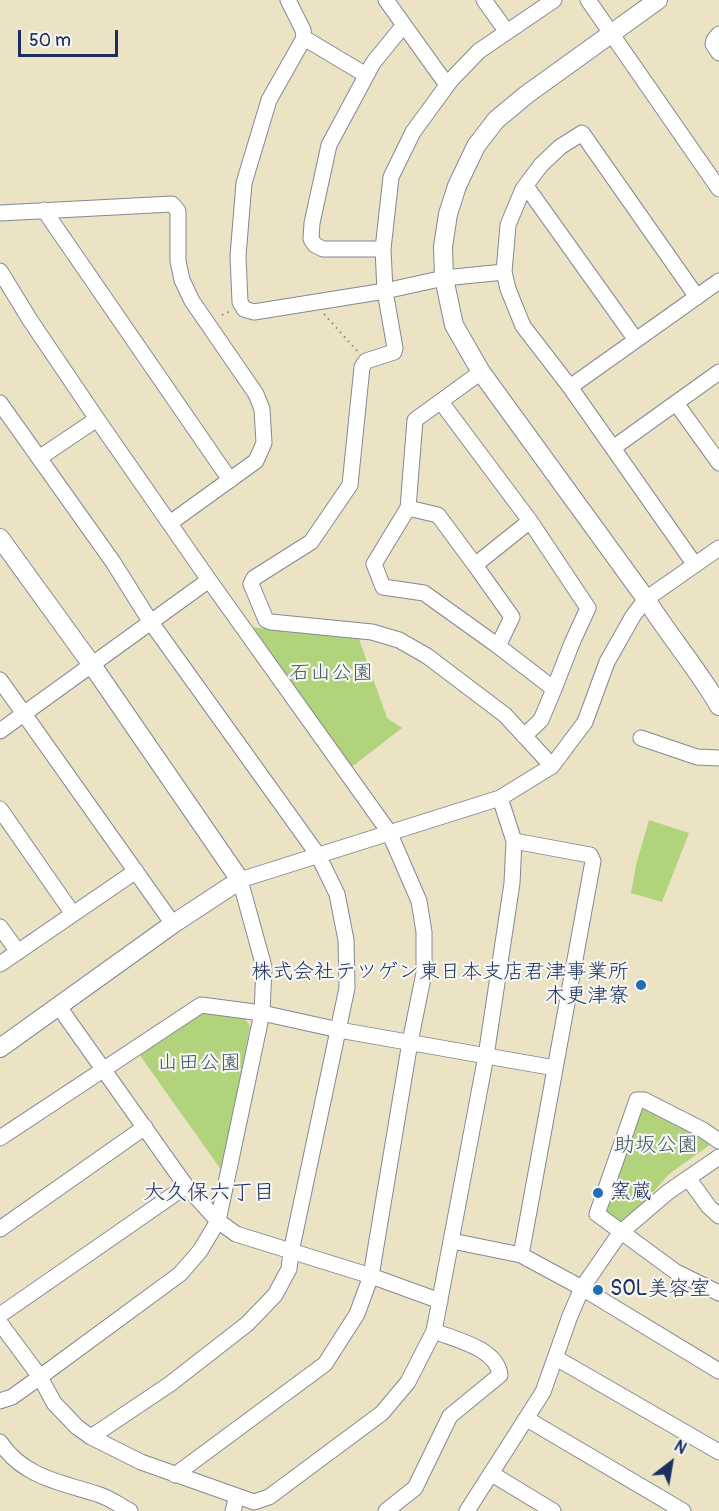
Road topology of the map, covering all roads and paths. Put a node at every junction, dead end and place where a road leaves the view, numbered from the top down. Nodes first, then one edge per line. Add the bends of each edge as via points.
1 (288, 0) edge
2 (386, 0) edge
3 (484, 0) edge
4 (554, 0) edge
5 (588, 0) edge
6 (658, 0) edge
7 (403, 26) junction
8 (507, 32) junction
9 (610, 34) junction
10 (719, 34) edge
11 (304, 38) junction
12 (719, 53) edge
13 (366, 75) junction
14 (447, 85) junction
15 (526, 186) junction
16 (719, 189) edge
17 (44, 210) junction
18 (0, 213) edge
19 (383, 249) junction
20 (0, 271) edge
21 (504, 272) junction
22 (444, 278) junction
23 (719, 281) edge
24 (385, 291) junction
25 (697, 297) junction
26 (323, 313) dead end
27 (636, 340) junction
28 (361, 355) dead end
29 (481, 372) junction
30 (719, 372) edge
31 (570, 387) junction
32 (441, 402) junction
33 (0, 403) edge
34 (676, 403) junction
35 (97, 419) junction
36 (613, 448) junction
37 (39, 458) junction
38 (719, 463) edge
39 (230, 480) junction
40 (408, 508) junction
41 (530, 521) junction
42 (170, 523) junction
43 (0, 538) edge
44 (719, 548) edge
45 (475, 565) junction
46 (695, 565) junction
47 (209, 580) junction
48 (646, 599) junction
49 (150, 621) junction
50 (498, 646) junction
51 (92, 665) junction
52 (0, 680) edge
53 (554, 689) junction
54 (719, 706) edge
55 (24, 714) junction
56 (0, 731) edge
57 (524, 736) junction
58 (641, 738) dead end
59 (719, 758) edge
60 (552, 766) junction
61 (500, 798) junction
62 (0, 809) edge
63 (389, 832) junction
64 (514, 841) junction
65 (318, 855) junction
66 (136, 871) junction
67 (240, 880) junction
68 (73, 914) junction
69 (173, 924) junction
70 (0, 927) edge
71 (18, 952) junction
72 (0, 964) edge
73 (59, 1007) junction
74 (262, 1013) junction
75 (339, 1030) junction
76 (411, 1042) junction
77 (0, 1048) edge
78 (486, 1056) junction
79 (103, 1068) junction
80 (555, 1068) junction
81 (145, 1127) junction
82 (0, 1138) edge
83 (719, 1141) edge
84 (719, 1157) edge
85 (688, 1178) junction
86 (186, 1186) junction
87 (719, 1216) edge
88 (218, 1221) junction
89 (0, 1228) edge
90 (620, 1233) junction
91 (452, 1241) junction
92 (291, 1252) junction
93 (521, 1255) junction
94 (371, 1276) junction
95 (582, 1288) junction
96 (719, 1293) edge
97 (440, 1301) junction
98 (0, 1315) edge
99 (0, 1323) edge
100 (434, 1331) junction
101 (556, 1358) junction
102 (719, 1371) edge
103 (40, 1377) junction
104 (0, 1401) edge
105 (526, 1419) junction
106 (91, 1437) junction
107 (0, 1442) edge
108 (719, 1452) edge
109 (492, 1474) junction
110 (175, 1475) junction
111 (235, 1503) edge
112 (130, 1511) edge
113 (386, 1511) edge
114 (466, 1511) edge
115 (553, 1511) edge
116 (683, 1511) edge

1 - 11 street
2 - 7 street
3 - 8 street
4 - 8 street
5 - 9 street
6 - 9 street
7 - 13 street
7 - 14 street
8 - 14 street via 479,51
9 - 16 street
9 - 22 street via 496,120 476,146 448,214
10 - 12 street via 713,44
11 - 13 street
11 - 24 street via 269,100 244,183 238,256 240,302 243,309 254,312
13 - 19 street via 329,145 311,238 323,249
14 - 19 street via 413,132 391,177
15 - 21 street via 508,225
15 - 25 street via 560,147 582,133
15 - 27 street
17 - 18 street
17 - 39 street
17 - 39 street via 172,204 178,211 182,280 192,301 256,394 262,410 264,443 256,461
19 - 24 street
20 - 35 street
21 - 22 street
21 - 31 street via 523,326
22 - 24 street
22 - 29 street via 454,325
23 - 25 street
24 - 57 street via 395,348 394,352 366,361 362,367 350,485 310,543 254,578 251,584 266,620 372,632 399,640 427,656 505,715
25 - 27 street
26 - 28 path
27 - 31 street
29 - 32 street
29 - 48 street
30 - 34 street
31 - 36 street
32 - 40 street via 415,420
32 - 41 street
33 - 37 street
34 - 36 street
34 - 38 street
35 - 37 street
35 - 42 street
36 - 46 street
37 - 49 street
39 - 42 street
40 - 45 street via 438,515
40 - 50 street via 374,564 383,587 424,593
41 - 45 street
41 - 53 street via 588,608
42 - 47 street
43 - 51 street
44 - 46 street
45 - 50 street via 512,617
46 - 48 street
47 - 49 street
47 - 63 street
48 - 54 street
48 - 60 street via 607,662 585,722
49 - 51 street
49 - 65 street
50 - 53 street
51 - 55 street
51 - 67 street
52 - 55 street
53 - 57 street via 541,720
55 - 56 street
55 - 66 street
57 - 60 street
58 - 59 street via 697,757
60 - 61 street
61 - 63 street
61 - 64 street
62 - 68 street
63 - 65 street
63 - 76 street via 419,901 424,932 424,973
64 - 78 street via 512,883
64 - 80 street via 590,855 593,861
65 - 67 street
65 - 75 street via 337,894 346,940 347,988
66 - 68 street
66 - 69 street
67 - 69 street
67 - 74 street via 264,967
68 - 71 street
69 - 73 street
70 - 71 street
71 - 72 street
73 - 77 street
73 - 79 street
74 - 75 street
74 - 79 street via 201,1005
74 - 88 street
75 - 76 street
75 - 92 street
76 - 78 street
76 - 94 street
78 - 80 street
78 - 91 street
79 - 81 street
79 - 82 street
80 - 93 street
81 - 86 street
81 - 89 street
83 - 90 street via 654,1105 637,1100 597,1214
84 - 85 street
85 - 87 street
85 - 90 street
86 - 88 street
86 - 98 street
88 - 92 street via 236,1234
88 - 103 street via 180,1274
90 - 95 street
90 - 96 street via 676,1272
91 - 93 street
91 - 97 street
92 - 94 street
92 - 106 street via 289,1269 275,1295 247,1324 170,1384
93 - 95 street
94 - 97 street
94 - 110 street via 357,1314 326,1364
95 - 101 street
95 - 102 street
97 - 100 street
99 - 103 street
100 - 111 street via 408,1382 382,1413 269,1497
100 - 113 street via 496,1360 500,1374 450,1416 415,1488
101 - 105 street via 543,1392
101 - 108 street
103 - 104 street
103 - 106 street via 54,1402 76,1427
105 - 109 street
105 - 116 street
106 - 110 street
107 - 112 street via 19,1465 54,1482 100,1494
109 - 114 street
109 - 115 street
110 - 111 street

